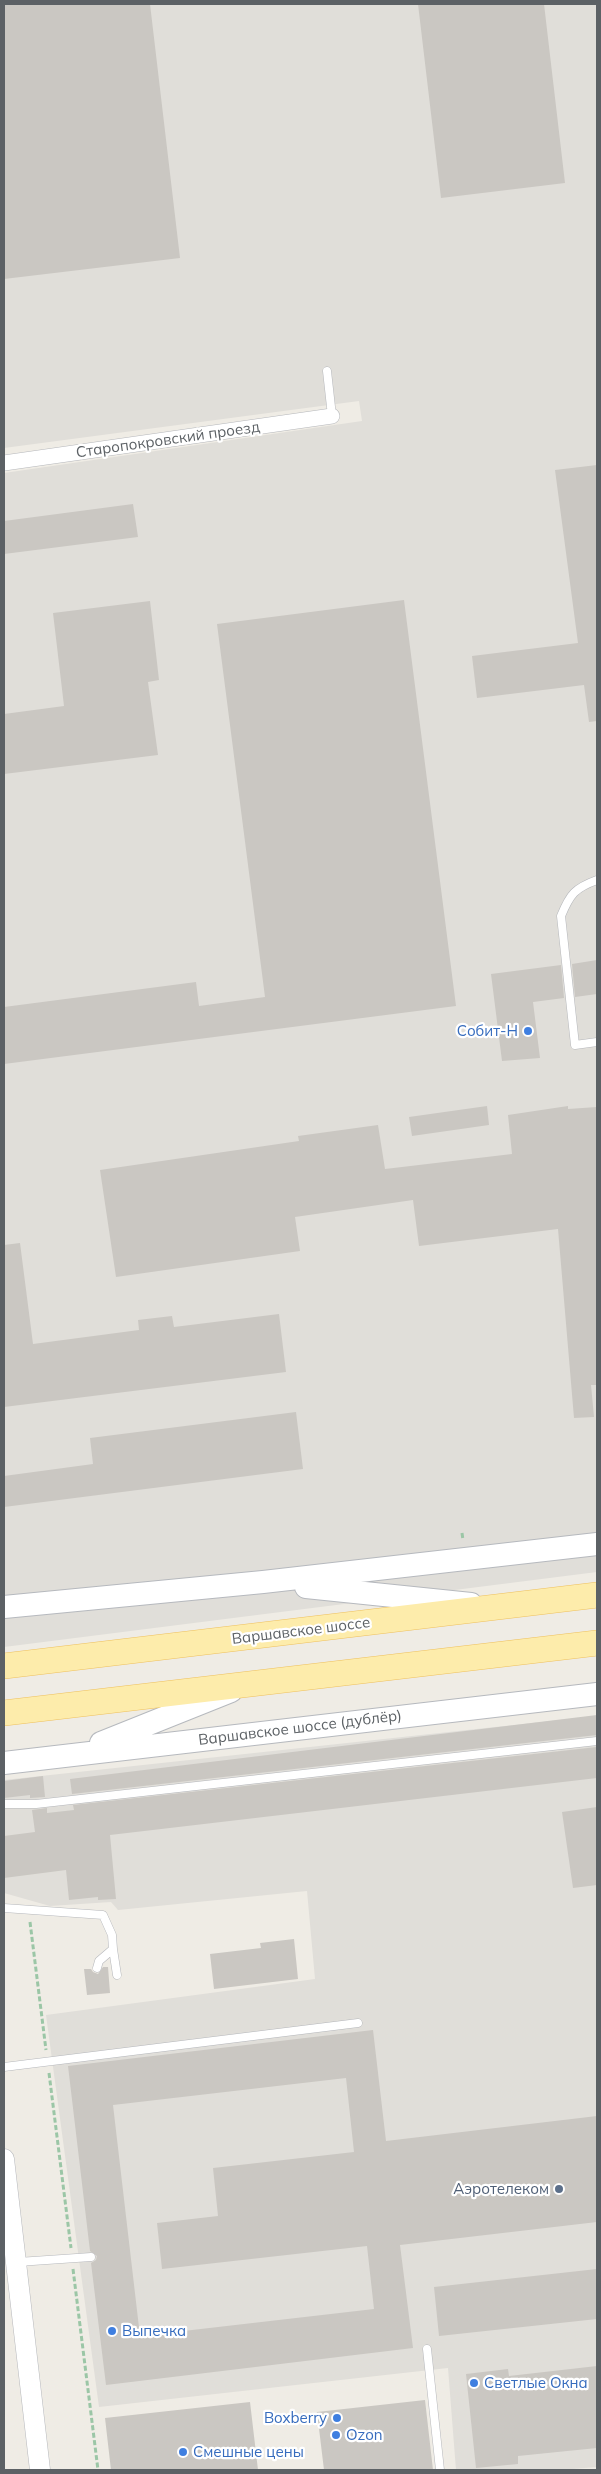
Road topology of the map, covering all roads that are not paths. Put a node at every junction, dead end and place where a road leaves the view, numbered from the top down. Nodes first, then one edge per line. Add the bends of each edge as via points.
1 (327, 371) dead end
2 (332, 416) joint
3 (4, 463) edge
4 (597, 880) edge
5 (597, 1042) edge
6 (597, 1544) edge
7 (263, 1582) junction
8 (597, 1595) edge
9 (4, 1607) edge
10 (499, 1607) junction
11 (597, 1643) edge
12 (4, 1666) edge
13 (246, 1685) junction
14 (597, 1694) edge
15 (4, 1713) edge
16 (597, 1741) edge
17 (74, 1754) junction
18 (4, 1763) edge
19 (4, 1804) edge
20 (4, 1908) edge
21 (113, 1949) junction
22 (97, 1968) dead end
23 (117, 1975) dead end
24 (358, 2023) dead end
25 (4, 2067) edge
26 (4, 2159) edge
27 (91, 2257) dead end
28 (15, 2262) junction
29 (427, 2349) dead end
30 (40, 2470) edge
31 (440, 2470) edge

1 - 2 lane
2 - 3 street, Старопокровский проезд
4 - 5 lane via 569,896 561,916 575,1045
6 - 7 main road
7 - 9 main road
7 - 10 main road
8 - 10 main road, Варшавское шоссе
10 - 12 main road, Варшавское шоссе
11 - 13 main road
13 - 15 main road
13 - 17 main road
14 - 17 main road, Варшавское шоссе (дублёр)
16 - 19 lane via 36,1804
17 - 18 main road, Варшавское шоссе (дублёр)
20 - 21 lane via 103,1915 112,1935
21 - 22 lane via 99,1960
21 - 23 lane
24 - 25 lane
26 - 28 street
27 - 28 lane
28 - 30 street
29 - 31 lane

